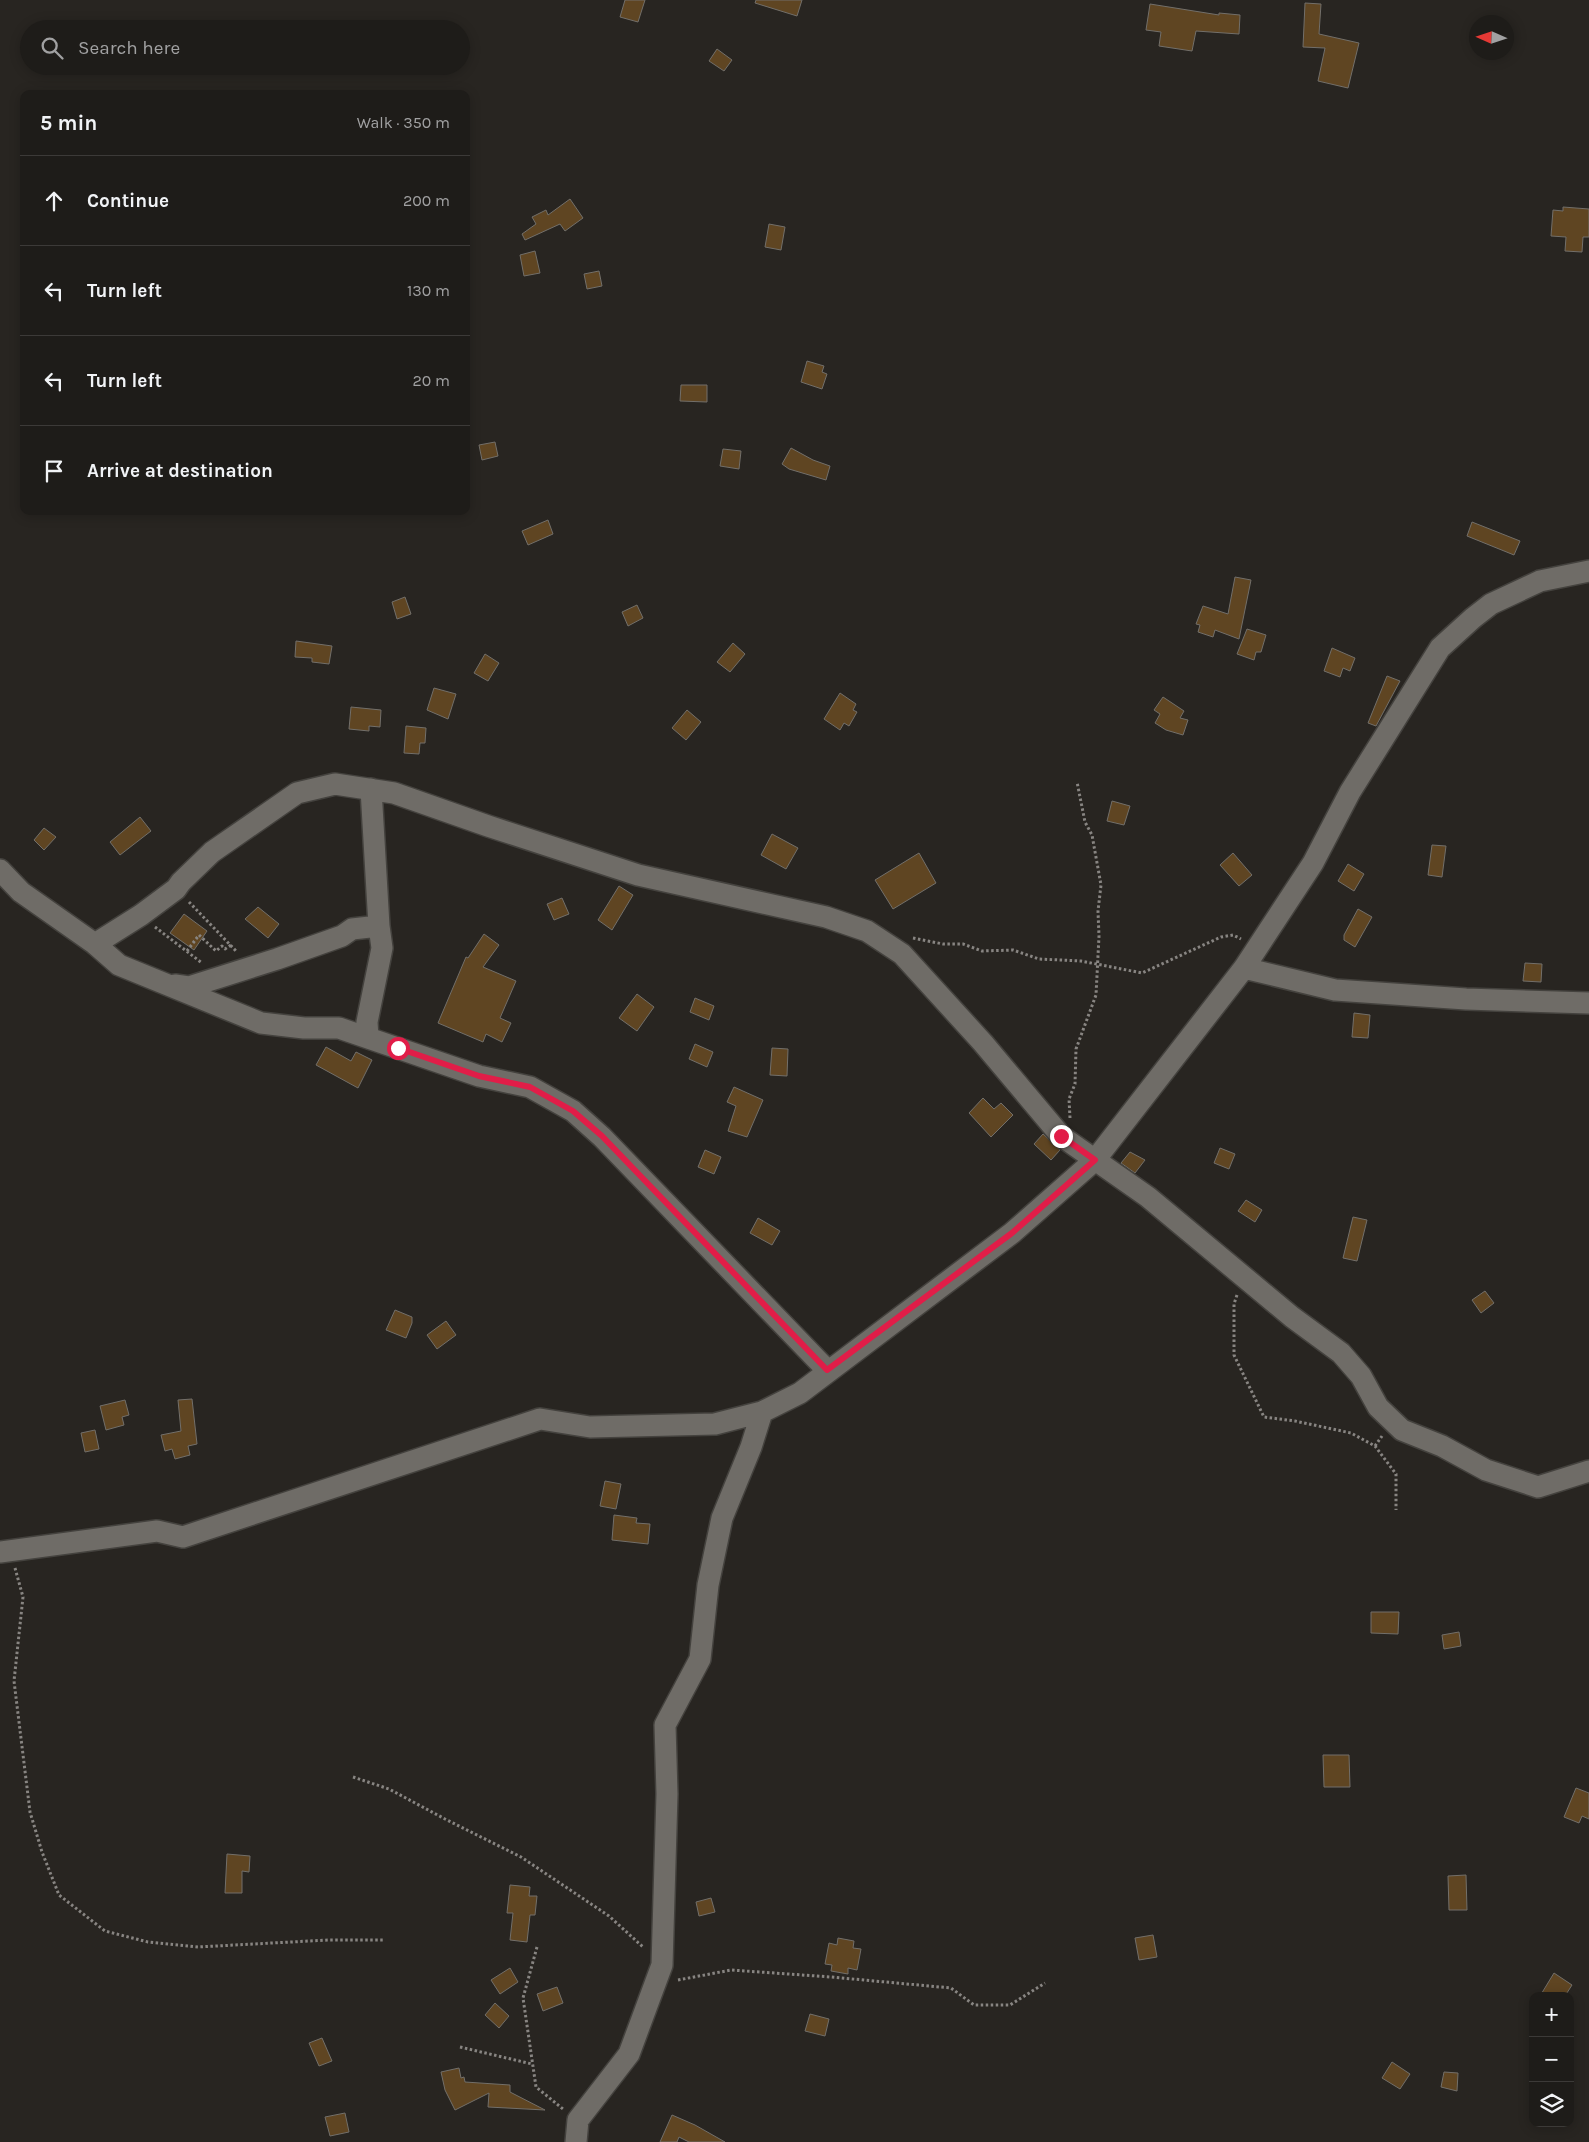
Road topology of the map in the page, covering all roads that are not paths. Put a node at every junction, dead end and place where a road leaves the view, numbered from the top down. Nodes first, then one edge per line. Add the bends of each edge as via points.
1 (1589, 572) edge
2 (371, 789) junction
3 (0, 870) edge
4 (378, 926) junction
5 (95, 944) junction
6 (1244, 968) junction
7 (165, 983) junction
8 (1589, 1003) edge
9 (368, 1038) junction
10 (1095, 1160) junction
11 (827, 1370) junction
12 (762, 1412) junction
13 (1589, 1471) edge
14 (5, 1551) edge
15 (576, 2142) edge

1 - 6 street via 1540,581 1491,604 1440,648 1350,792 1313,864
2 - 4 street
2 - 5 street via 335,784 298,793 212,852 176,889 141,916
2 - 10 street via 394,793 638,875 826,917 867,930 902,954 984,1043 1061,1136
3 - 5 street via 21,892
4 - 7 street via 352,929 342,936 189,987
4 - 9 street via 382,948 367,1022
5 - 7 street via 119,965
6 - 8 street via 1335,990
6 - 10 street
7 - 9 street via 261,1023 339,1028
9 - 11 street via 479,1076 530,1087 573,1111 602,1136
10 - 11 street via 1012,1233
10 - 13 street via 1148,1197 1292,1317 1342,1353 1361,1376 1378,1407 1402,1430 1442,1446 1486,1470 1538,1487
11 - 12 street via 800,1393
12 - 14 street via 715,1424 590,1426 540,1419 183,1537 157,1531
12 - 15 street via 722,1518 708,1585 700,1659 665,1725 667,1794 658,1974 629,2054 578,2120

